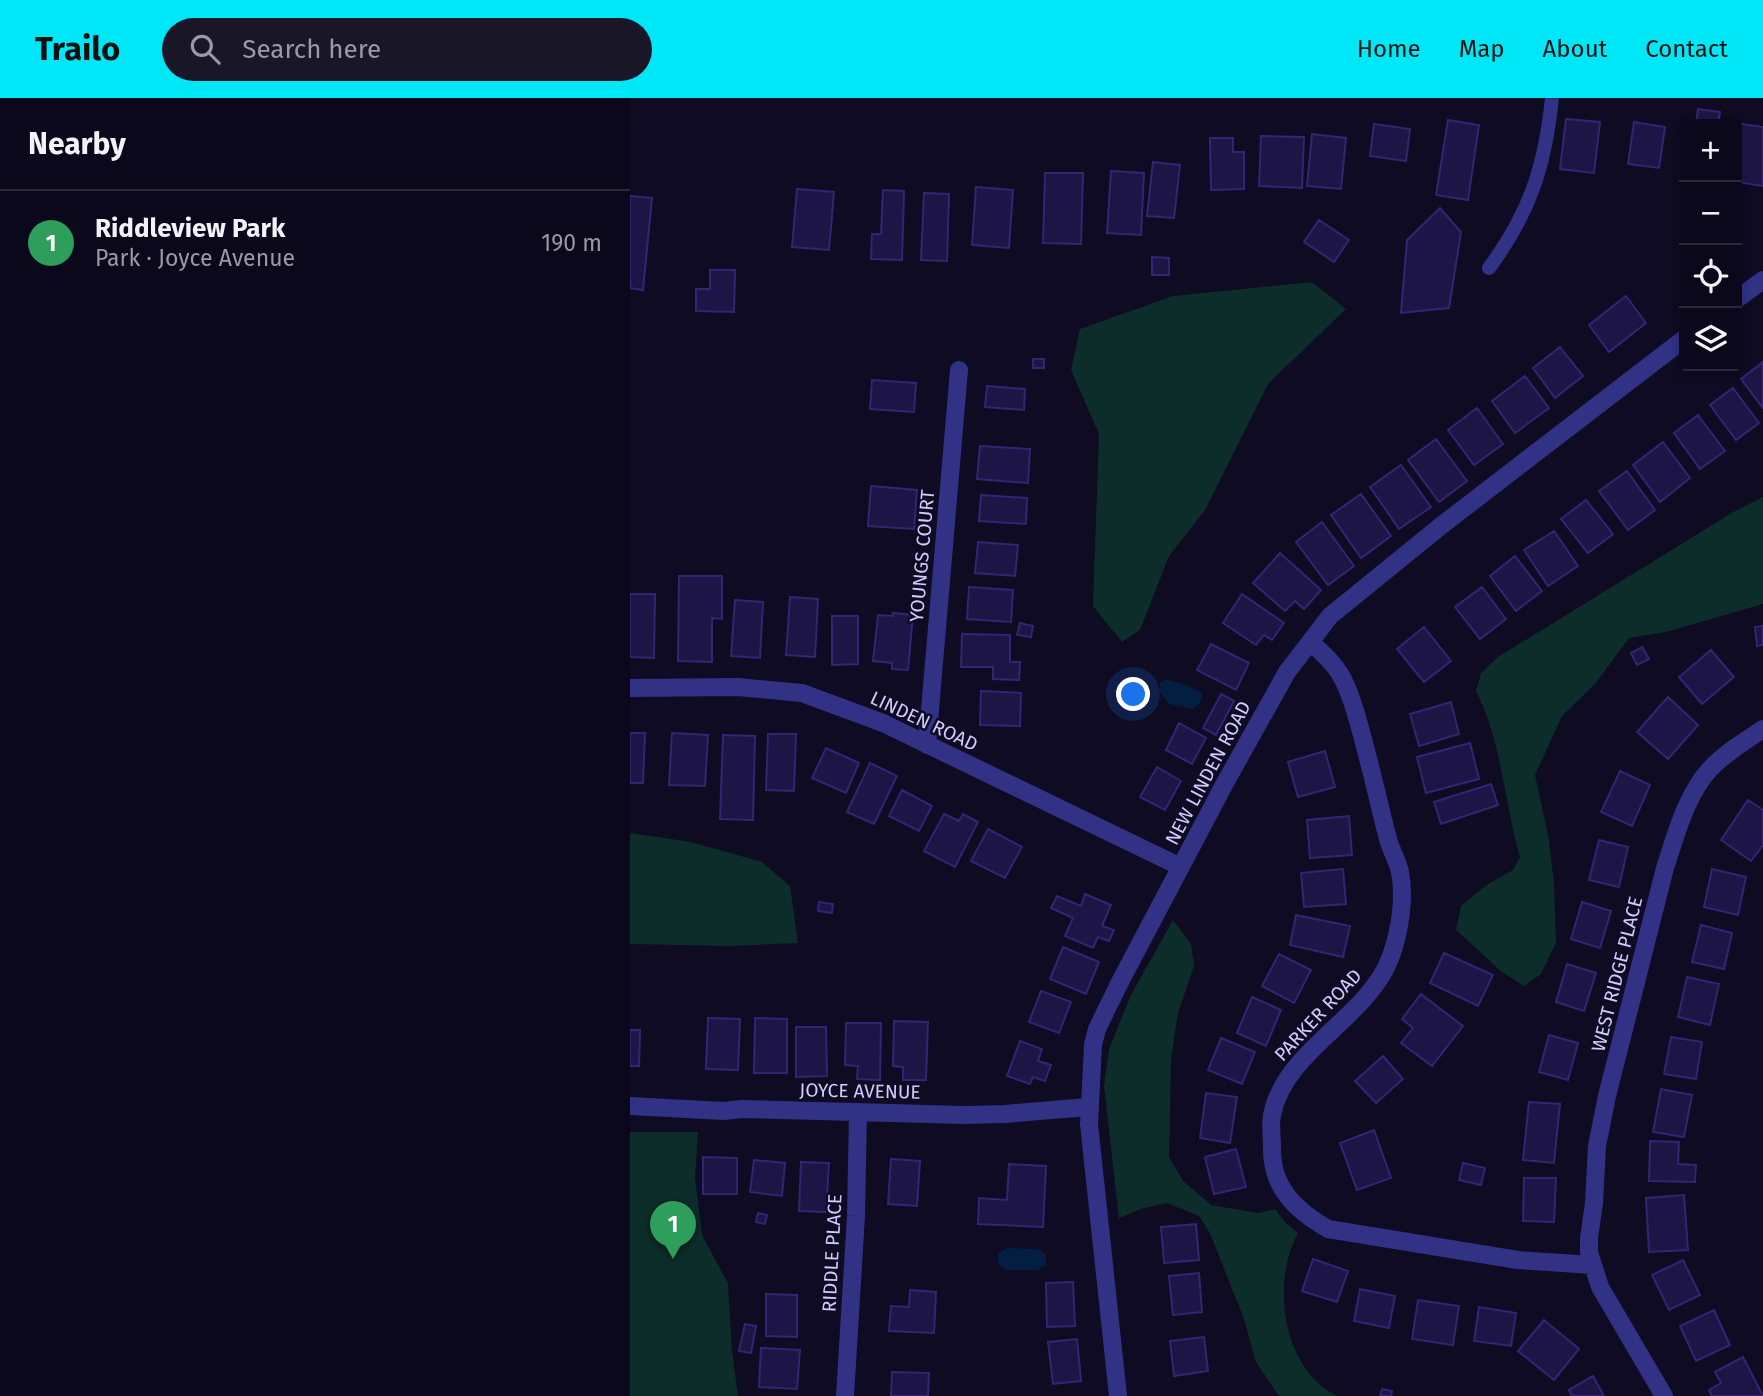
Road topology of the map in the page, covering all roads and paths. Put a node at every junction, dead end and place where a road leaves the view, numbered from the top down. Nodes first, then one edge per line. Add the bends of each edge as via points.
1 (1552, 98) edge
2 (1489, 268) dead end
3 (1763, 280) edge
4 (1742, 295) edge
5 (1679, 343) edge
6 (959, 370) dead end
7 (1311, 643) junction
8 (630, 688) edge
9 (1763, 729) edge
10 (926, 745) junction
11 (1181, 867) junction
12 (630, 1106) edge
13 (1088, 1107) junction
14 (858, 1112) junction
15 (1593, 1265) junction
16 (845, 1396) edge
17 (1118, 1396) edge
18 (1664, 1396) edge

1 - 2 lane via 1542,167 1508,243
3 - 4 street
5 - 7 street, NEW LINDEN ROAD via 1330,616
6 - 10 street, YOUNGS COURT
7 - 11 street, NEW LINDEN ROAD via 1287,672
7 - 15 street, PARKER ROAD via 1341,676 1356,719 1400,872 1401,910 1385,972 1287,1079 1271,1118 1271,1157 1279,1187 1328,1229 1518,1259
8 - 10 street, LINDEN ROAD via 738,687 802,694 883,723
9 - 15 street, WEST RIDGE PLACE via 1702,780 1665,868 1597,1146 1589,1238
10 - 11 street, LINDEN ROAD
11 - 13 street, NEW LINDEN ROAD via 1097,1029
12 - 14 street, JOYCE AVENUE
13 - 14 street, JOYCE AVENUE via 1006,1114
13 - 17 street, NEW LINDEN ROAD
14 - 16 street, RIDDLE PLACE
15 - 18 street, WEST RIDGE PLACE via 1600,1287

